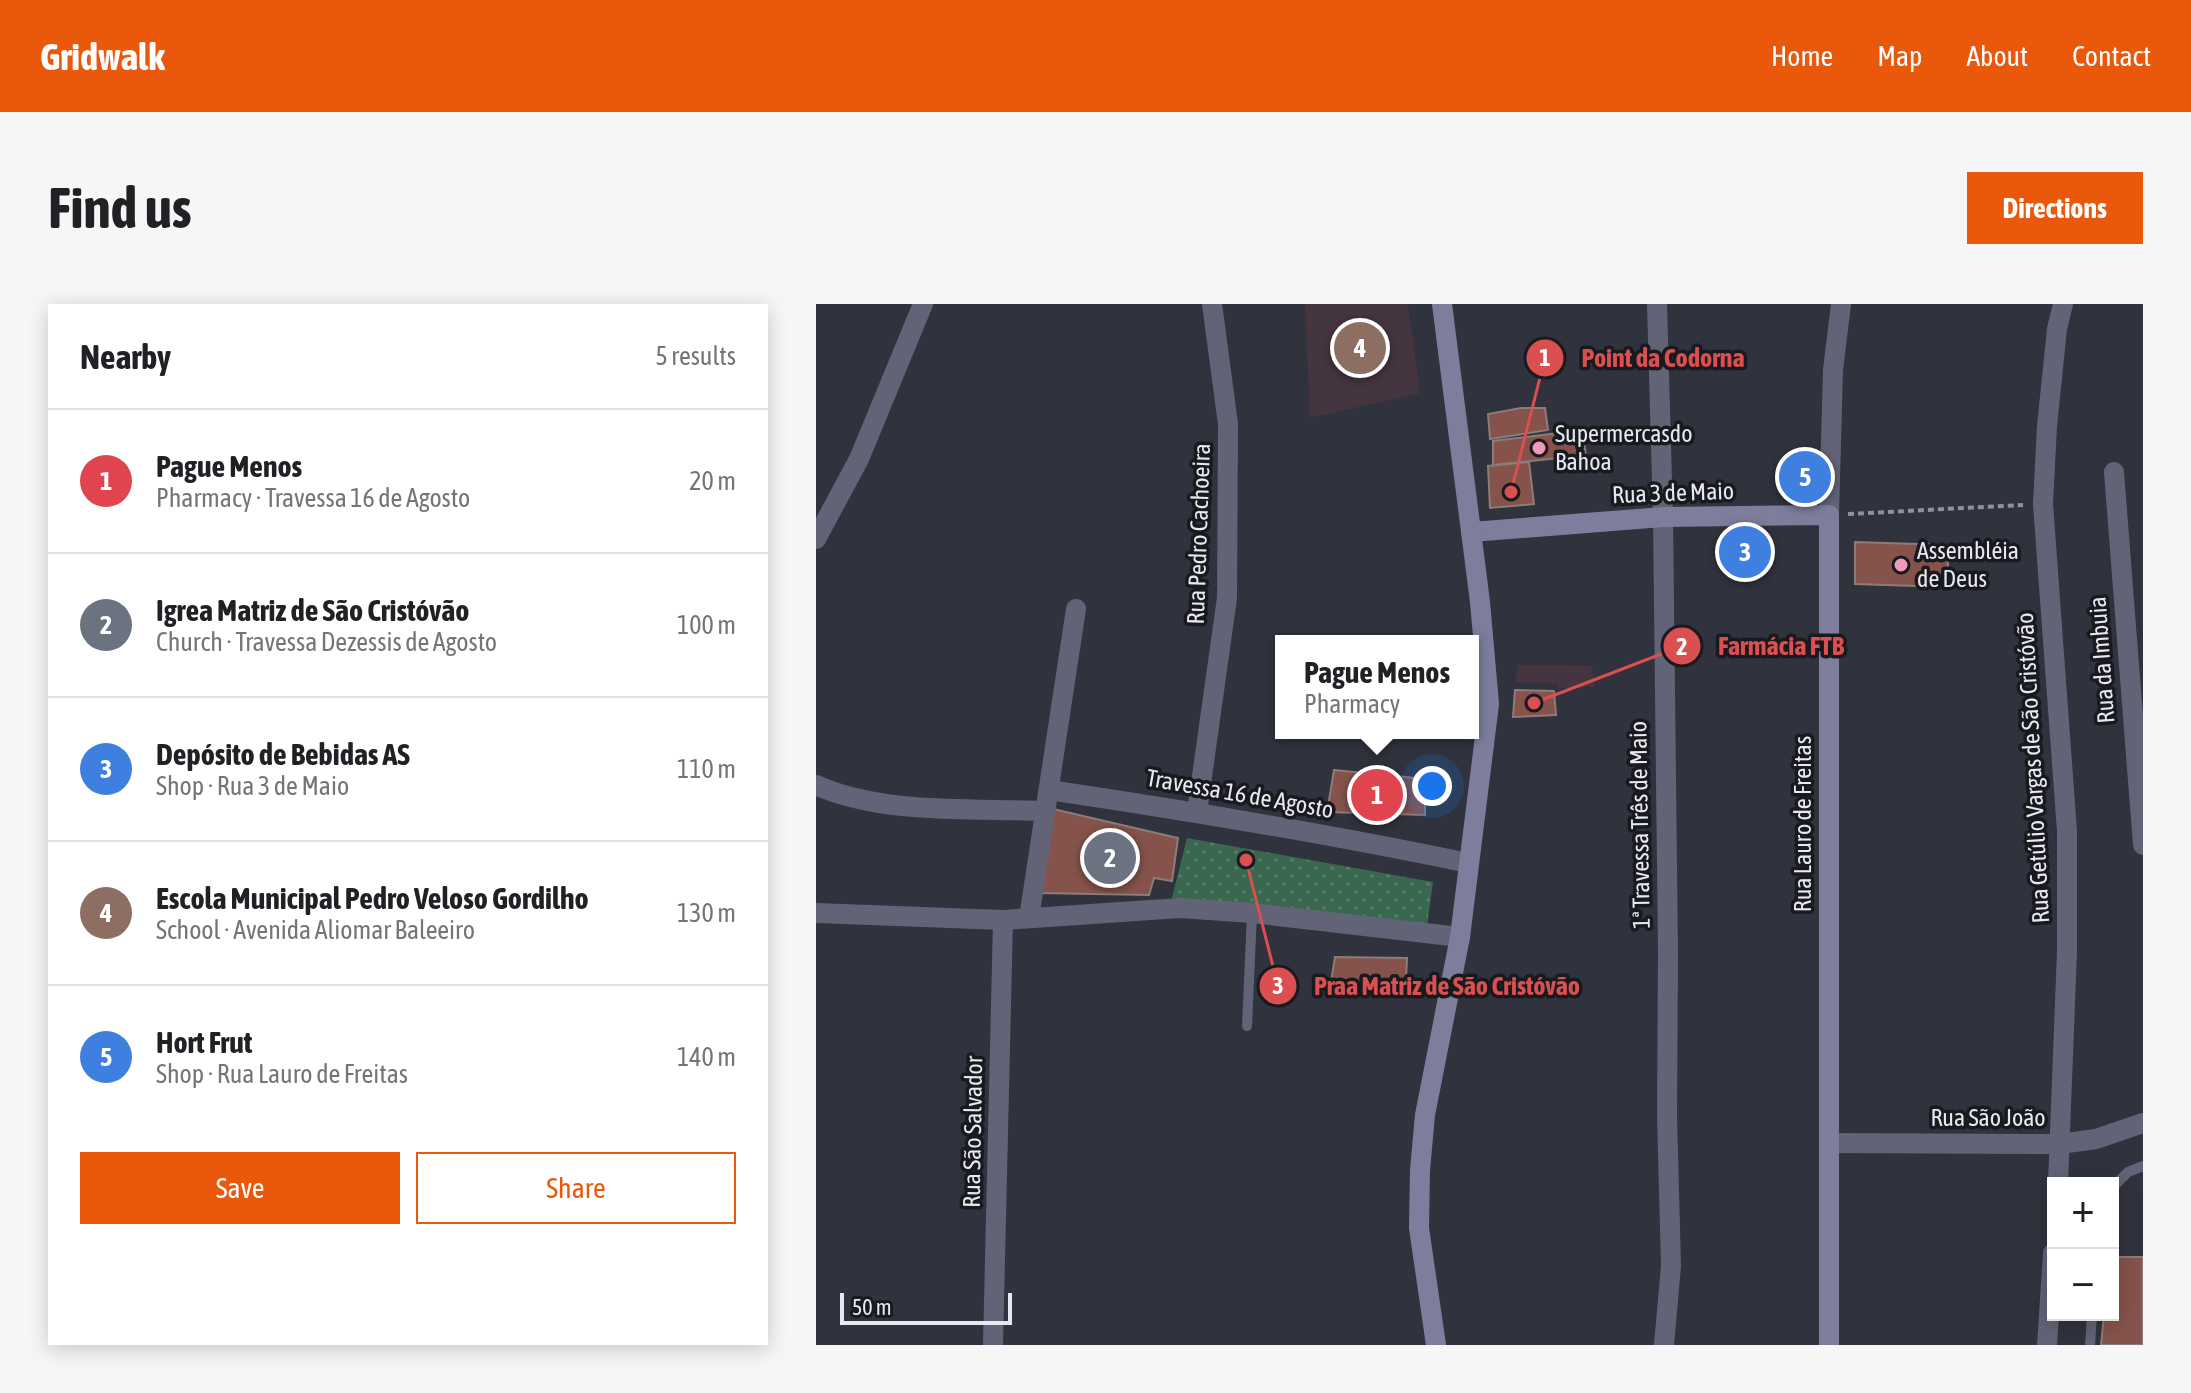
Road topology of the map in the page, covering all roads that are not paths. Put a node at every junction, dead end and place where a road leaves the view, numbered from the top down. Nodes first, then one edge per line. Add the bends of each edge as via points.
1 (923, 304) edge
2 (1212, 304) edge
3 (1442, 304) edge
4 (1657, 304) edge
5 (1841, 304) edge
6 (2063, 304) edge
7 (2114, 472) dead end
8 (1829, 515) junction
9 (1663, 517) junction
10 (818, 530) edge
11 (1471, 532) junction
12 (1076, 609) dead end
13 (816, 785) edge
14 (1049, 790) junction
15 (1044, 811) junction
16 (1197, 812) junction
17 (2143, 845) edge
18 (1468, 863) junction
19 (816, 913) edge
20 (1252, 913) junction
21 (1029, 918) junction
22 (1003, 920) junction
23 (1460, 937) junction
24 (1247, 1026) dead end
25 (2143, 1123) edge
26 (1830, 1143) junction
27 (2060, 1144) junction
28 (2143, 1166) edge
29 (2058, 1177) edge
30 (2119, 1181) edge
31 (2049, 1321) edge
32 (2092, 1321) edge
33 (993, 1345) edge
34 (1436, 1345) edge
35 (1664, 1345) edge
36 (1829, 1345) edge
37 (2047, 1345) edge
38 (2090, 1345) edge

1 - 10 street via 859,459
2 - 16 street, Rua Pedro Cachoeira via 1228,424 1227,598
3 - 11 main road
4 - 9 street, 1ª Travessa Três de Maio
5 - 8 street, Rua Lauro de Freitas via 1833,370
6 - 27 street, Rua Getúlio Vargas de São Cristóvão via 2043,504 2067,831
7 - 17 street, Rua da Imbuia
8 - 9 main road, Rua 3 de Maio
8 - 26 main road, Rua Lauro de Freitas
9 - 11 main road, Rua 3 de Maio
9 - 35 street, 1ª Travessa Três de Maio via 1671,1266
11 - 18 main road via 1489,704
12 - 14 street
13 - 15 street via 910,807
14 - 15 street
14 - 16 street, Travessa 16 de Agosto
15 - 21 street
16 - 18 street, Travessa 16 de Agosto
18 - 23 main road
19 - 22 street
20 - 21 street via 1180,908
20 - 23 street
20 - 24 lane
21 - 22 street
22 - 33 street, Rua São Salvador
23 - 34 main road via 1425,1115 1420,1170 1419,1228
25 - 27 street, Rua São João
26 - 27 street, Rua São João
26 - 36 main road, Rua Lauro de Freitas
27 - 29 street, Rua Getúlio Vargas de São Cristóvão
28 - 30 lane
31 - 37 street
32 - 38 lane

